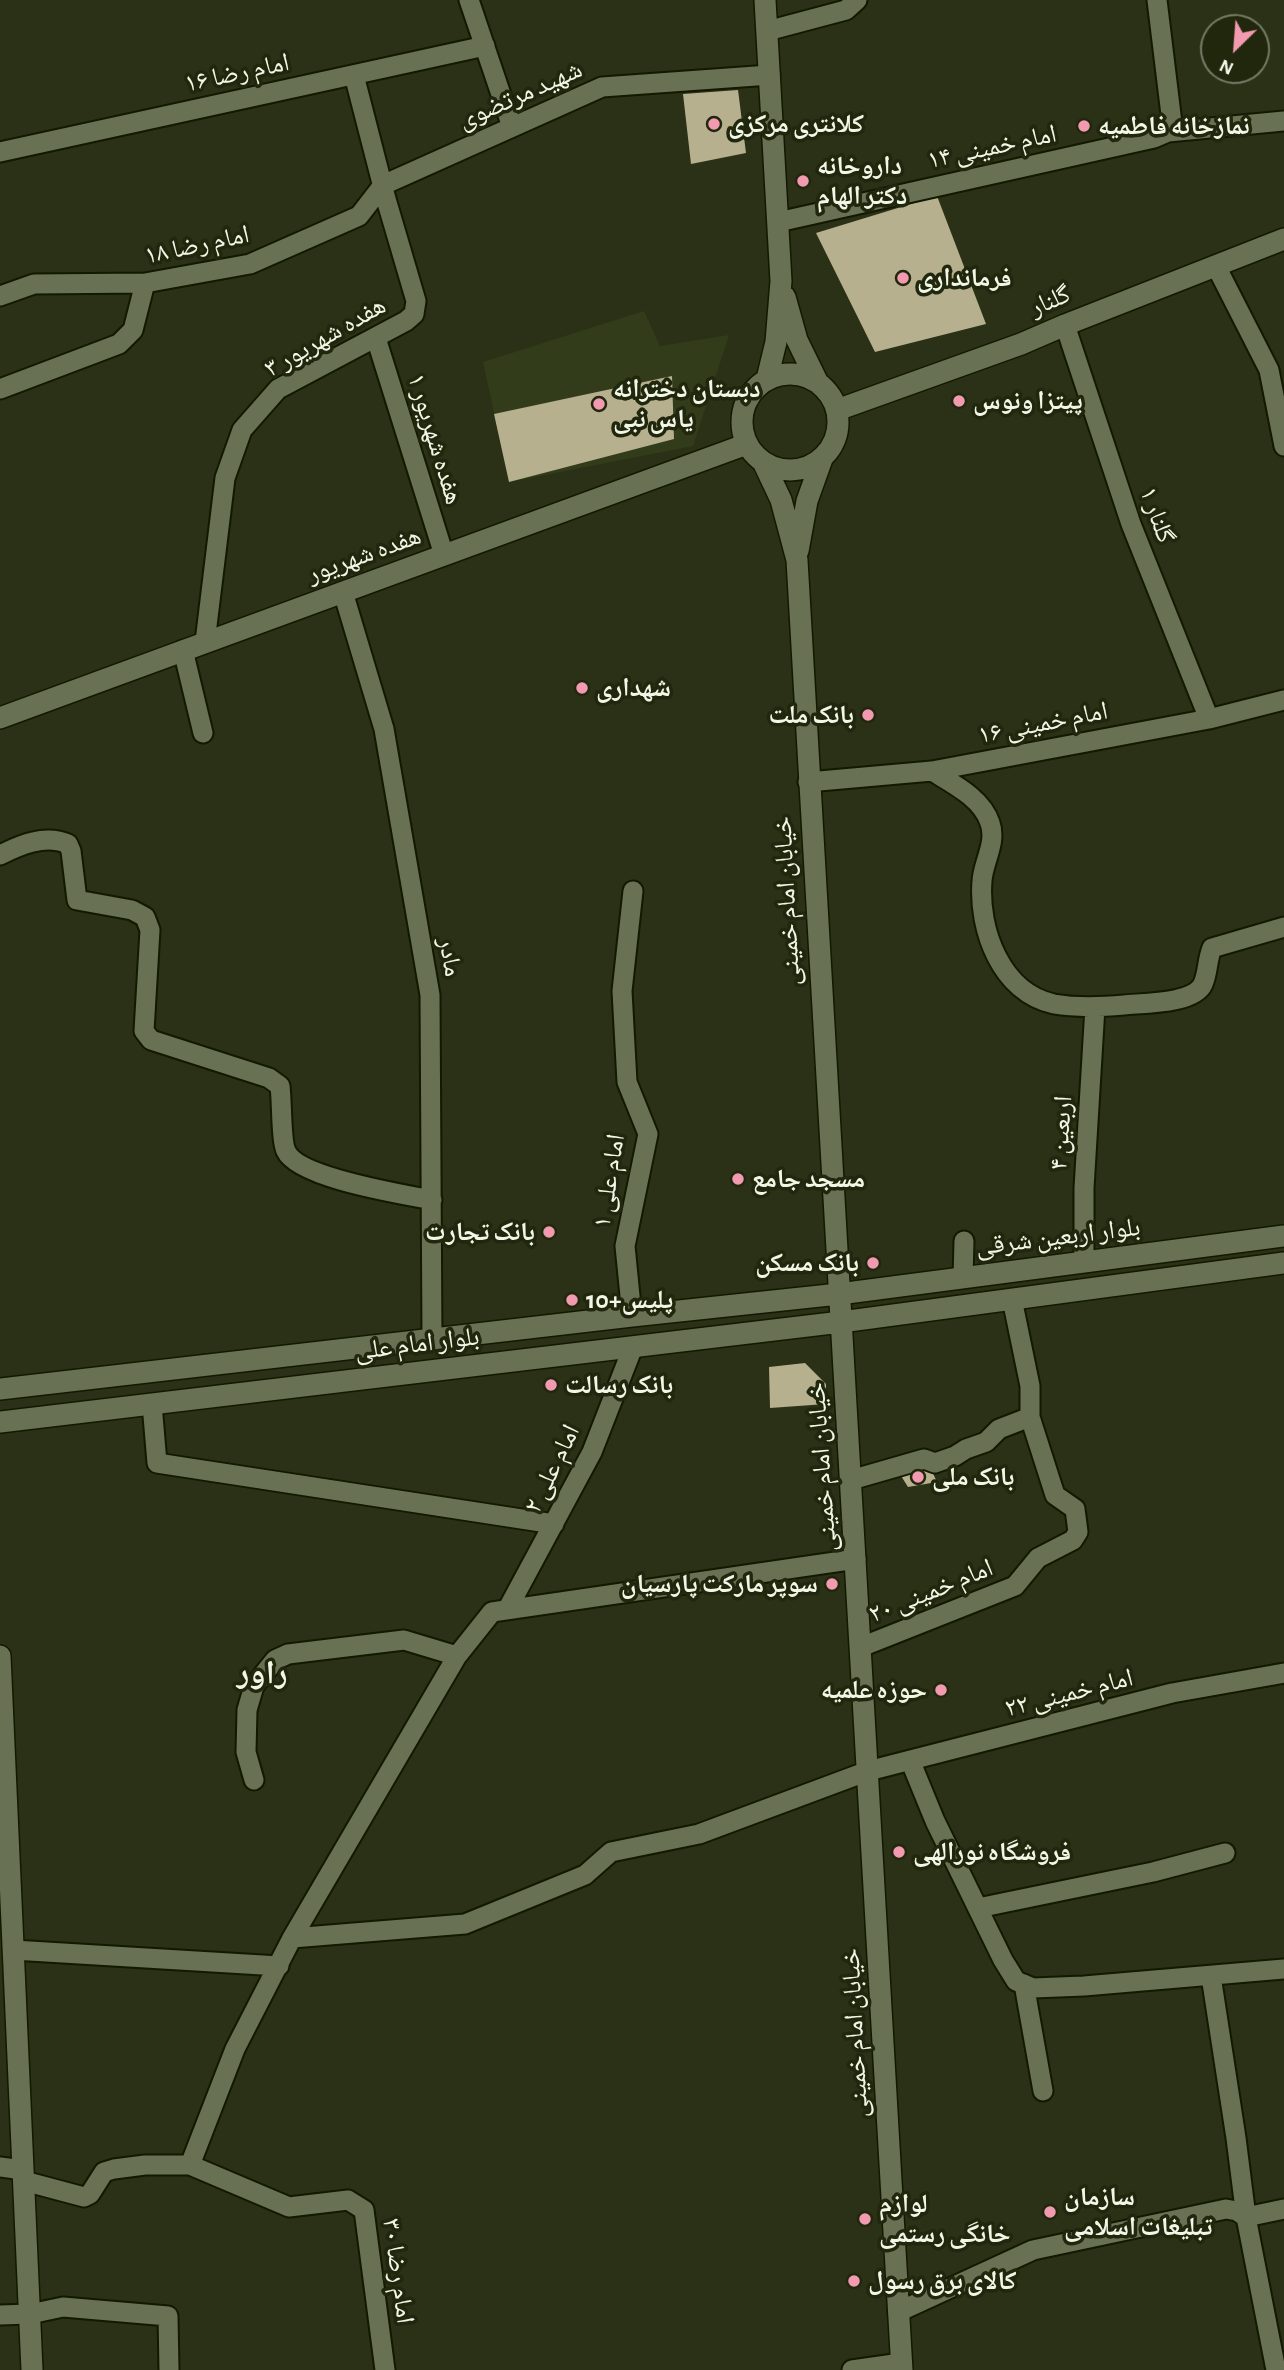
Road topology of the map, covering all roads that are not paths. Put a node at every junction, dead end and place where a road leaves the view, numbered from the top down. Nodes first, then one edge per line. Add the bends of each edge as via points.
1 (469, 0) edge
2 (765, 0) edge
3 (857, 0) edge
4 (1157, 0) edge
5 (767, 31) junction
6 (485, 46) junction
7 (355, 75) junction
8 (770, 75) junction
9 (1284, 121) edge
10 (512, 127) junction
11 (1168, 132) junction
12 (0, 152) edge
13 (383, 185) junction
14 (778, 222) junction
15 (1284, 239) edge
16 (1216, 266) junction
17 (781, 281) junction
18 (145, 284) junction
19 (0, 296) edge
20 (1065, 325) junction
21 (376, 338) junction
22 (767, 379) junction
23 (818, 383) junction
24 (0, 389) edge
25 (837, 410) junction
26 (747, 444) junction
27 (1284, 446) edge
28 (822, 459) junction
29 (764, 464) junction
30 (444, 555) junction
31 (797, 560) junction
32 (343, 592) junction
33 (205, 642) junction
34 (183, 650) junction
35 (1284, 700) edge
36 (0, 718) edge
37 (1209, 719) junction
38 (203, 733) dead end
39 (932, 771) junction
40 (808, 782) junction
41 (0, 855) edge
42 (633, 891) dead end
43 (1284, 927) edge
44 (1095, 1007) junction
45 (432, 1200) junction
46 (1284, 1236) edge
47 (964, 1241) dead end
48 (1084, 1262) junction
49 (1284, 1263) edge
50 (963, 1278) junction
51 (839, 1294) junction
52 (1012, 1299) junction
53 (632, 1316) junction
54 (841, 1322) junction
55 (432, 1340) junction
56 (633, 1347) junction
57 (0, 1389) edge
58 (152, 1404) junction
59 (1030, 1417) junction
60 (0, 1422) edge
61 (851, 1480) junction
62 (554, 1524) junction
63 (856, 1559) junction
64 (507, 1610) junction
65 (861, 1647) junction
66 (0, 1656) edge
67 (457, 1656) junction
68 (1284, 1673) edge
69 (910, 1760) junction
70 (868, 1771) junction
71 (254, 1780) dead end
72 (1224, 1853) dead end
73 (5, 1871) edge
74 (978, 1908) junction
75 (292, 1938) junction
76 (13, 1951) junction
77 (279, 1966) junction
78 (1284, 1969) edge
79 (1211, 1976) junction
80 (1024, 1984) junction
81 (1043, 2091) dead end
82 (190, 2165) junction
83 (0, 2168) edge
84 (24, 2176) junction
85 (1284, 2209) edge
86 (1245, 2217) junction
87 (898, 2312) junction
88 (30, 2314) junction
89 (0, 2315) edge
90 (901, 2367) edge
91 (32, 2370) edge
92 (169, 2370) edge
93 (385, 2370) edge
94 (852, 2370) edge
95 (1276, 2370) edge

1 - 6 street
2 - 5 main road
3 - 5 street via 846,10
4 - 11 street via 1172,123
5 - 8 main road
6 - 7 street, امام رضا ۱۶
6 - 10 street
7 - 12 street, امام رضا ۱۶
7 - 13 street, هفده شهریور ۳
8 - 10 street, شهید مرتضوی via 602,87
8 - 14 main road
9 - 11 street, امام خمینی ۱۴
10 - 13 street, شهید مرتضوی
11 - 14 street, امام خمینی ۱۴
13 - 18 street, امام رضا ۱۸ via 359,216 250,264
13 - 21 street, هفده شهریور ۳ via 416,301 414,314
14 - 17 main road
15 - 16 main road, گلنار
16 - 20 main road, گلنار
16 - 27 street via 1269,370
17 - 22 main road via 776,342
17 - 23 main road via 797,340
18 - 19 street, امام رضا ۱۸ via 34,284
18 - 24 street via 133,330 119,344
20 - 25 main road, گلنار
20 - 37 street, گلنار ۱ via 1131,524
21 - 30 street, هفده شهریور ۱
21 - 33 street, هفده شهریور ۳ via 278,389 243,430 225,478
22 - 23 main road via 785,373
22 - 26 main road via 750,392 741,411
23 - 25 main road
25 - 28 main road via 835,443
26 - 29 main road
26 - 30 main road, هفده شهریور
28 - 29 main road via 805,469 784,471
28 - 31 main road via 807,501
29 - 31 main road via 781,500
30 - 32 main road, هفده شهریور
31 - 40 main road, خیابان امام خمینی
32 - 33 main road, هفده شهریور
32 - 45 street, مادر via 384,729 430,995
33 - 34 main road, هفده شهریور
34 - 36 main road, هفده شهریور
34 - 38 street
35 - 37 street, امام خمینی ۱۶
37 - 39 street, امام خمینی ۱۶
39 - 40 street, امام خمینی ۱۶
39 - 44 street via 968,793 990,823 992,837 982,880 983,912 987,938 1004,970 1027,992 1052,1004
40 - 51 main road, خیابان امام خمینی
41 - 45 street via 26,843 68,844 77,900 132,910 145,917 149,923 144,1031 151,1041 269,1078 280,1086 285,1150 294,1161 349,1184
42 - 53 street, امام علی ۱ via 622,991 627,1082 648,1134 625,1246
43 - 44 street via 1212,948 1197,993
44 - 48 street, اربعین ۴
45 - 55 street, مادر
46 - 48 main road, بلوار اربعین شرقی
47 - 50 street
48 - 50 main road, بلوار اربعین شرقی
49 - 52 main road, بلوار اربعین شرقی
50 - 51 main road, بلوار اربعین شرقی
51 - 53 main road, بلوار امام علی
51 - 54 main road, خیابان امام خمینی
52 - 54 main road, بلوار اربعین شرقی
52 - 59 street via 1031,1387
53 - 55 main road, بلوار امام علی
54 - 56 main road, بلوار امام علی
54 - 61 main road, خیابان امام خمینی
55 - 57 main road, بلوار امام علی
56 - 58 main road, بلوار امام علی
56 - 62 street, امام علی ۲ via 592,1452
58 - 60 main road, بلوار امام علی
58 - 62 street via 157,1463
59 - 61 street via 999,1429 985,1442 955,1456 935,1463 924,1459
59 - 65 street, امام خمینی ۲۰ via 1055,1495 1075,1509 1078,1532 1073,1540 1038,1558 1015,1586
61 - 63 main road, خیابان امام خمینی
62 - 64 street, امام علی ۲
63 - 64 street
63 - 65 main road, خیابان امام خمینی
64 - 67 street via 492,1612
65 - 70 main road, خیابان امام خمینی
66 - 73 main road
67 - 71 street via 404,1640 288,1654 275,1660 254,1686 247,1710 246,1752
67 - 75 street
68 - 69 street, امام خمینی ۲۲ via 1171,1693
69 - 70 street, امام خمینی ۲۲
69 - 74 street
70 - 75 street, امام خمینی ۲۲ via 699,1834 611,1852 584,1875 466,1924
70 - 87 main road, خیابان امام خمینی
72 - 74 street
73 - 76 main road
74 - 80 street via 1003,1960 1016,1981
75 - 77 street
76 - 77 street
76 - 84 main road
77 - 82 street via 235,2049
78 - 79 street
79 - 80 street via 1084,1986 1033,1988
79 - 86 street
80 - 81 street
82 - 84 street, امام رضا ۳۰ via 145,2165 104,2172 84,2197
82 - 93 street, امام رضا ۳۰ via 289,2207 348,2200 364,2210
83 - 84 street
84 - 88 main road
85 - 86 street
86 - 87 street via 1226,2209 1032,2250
86 - 95 street
87 - 90 main road, خیابان امام خمینی
88 - 89 street
88 - 91 main road
88 - 92 street via 63,2307 168,2316
90 - 94 street

